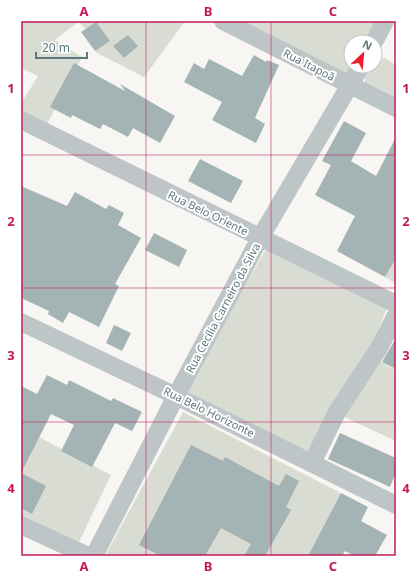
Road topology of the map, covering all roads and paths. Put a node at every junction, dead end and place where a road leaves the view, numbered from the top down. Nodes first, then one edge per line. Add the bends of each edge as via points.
1 (223, 21) edge
2 (385, 21) edge
3 (378, 34) edge
4 (357, 74) edge
5 (350, 86) junction
6 (396, 108) edge
7 (21, 120) edge
8 (260, 238) junction
9 (396, 304) edge
10 (396, 315) edge
11 (21, 322) edge
12 (176, 396) junction
13 (312, 463) junction
14 (396, 505) edge
15 (21, 525) edge
16 (88, 556) edge
17 (94, 556) edge

1 - 5 street, Rua Itapoã
2 - 3 street
4 - 5 street, Rua Cecília Carneiro da Silva
5 - 6 street, Rua Itapoã
5 - 8 street, Rua Cecília Carneiro da Silva
7 - 8 street, Rua Belo Oriente
8 - 9 street, Rua Belo Oriente
8 - 12 street, Rua Cecília Carneiro da Silva
10 - 13 street via 379,348 337,412
11 - 12 street, Rua Belo Horizonte
12 - 13 street, Rua Belo Horizonte
12 - 17 street, Rua Cecília Carneiro da Silva
13 - 14 street, Rua Belo Horizonte
15 - 16 street

